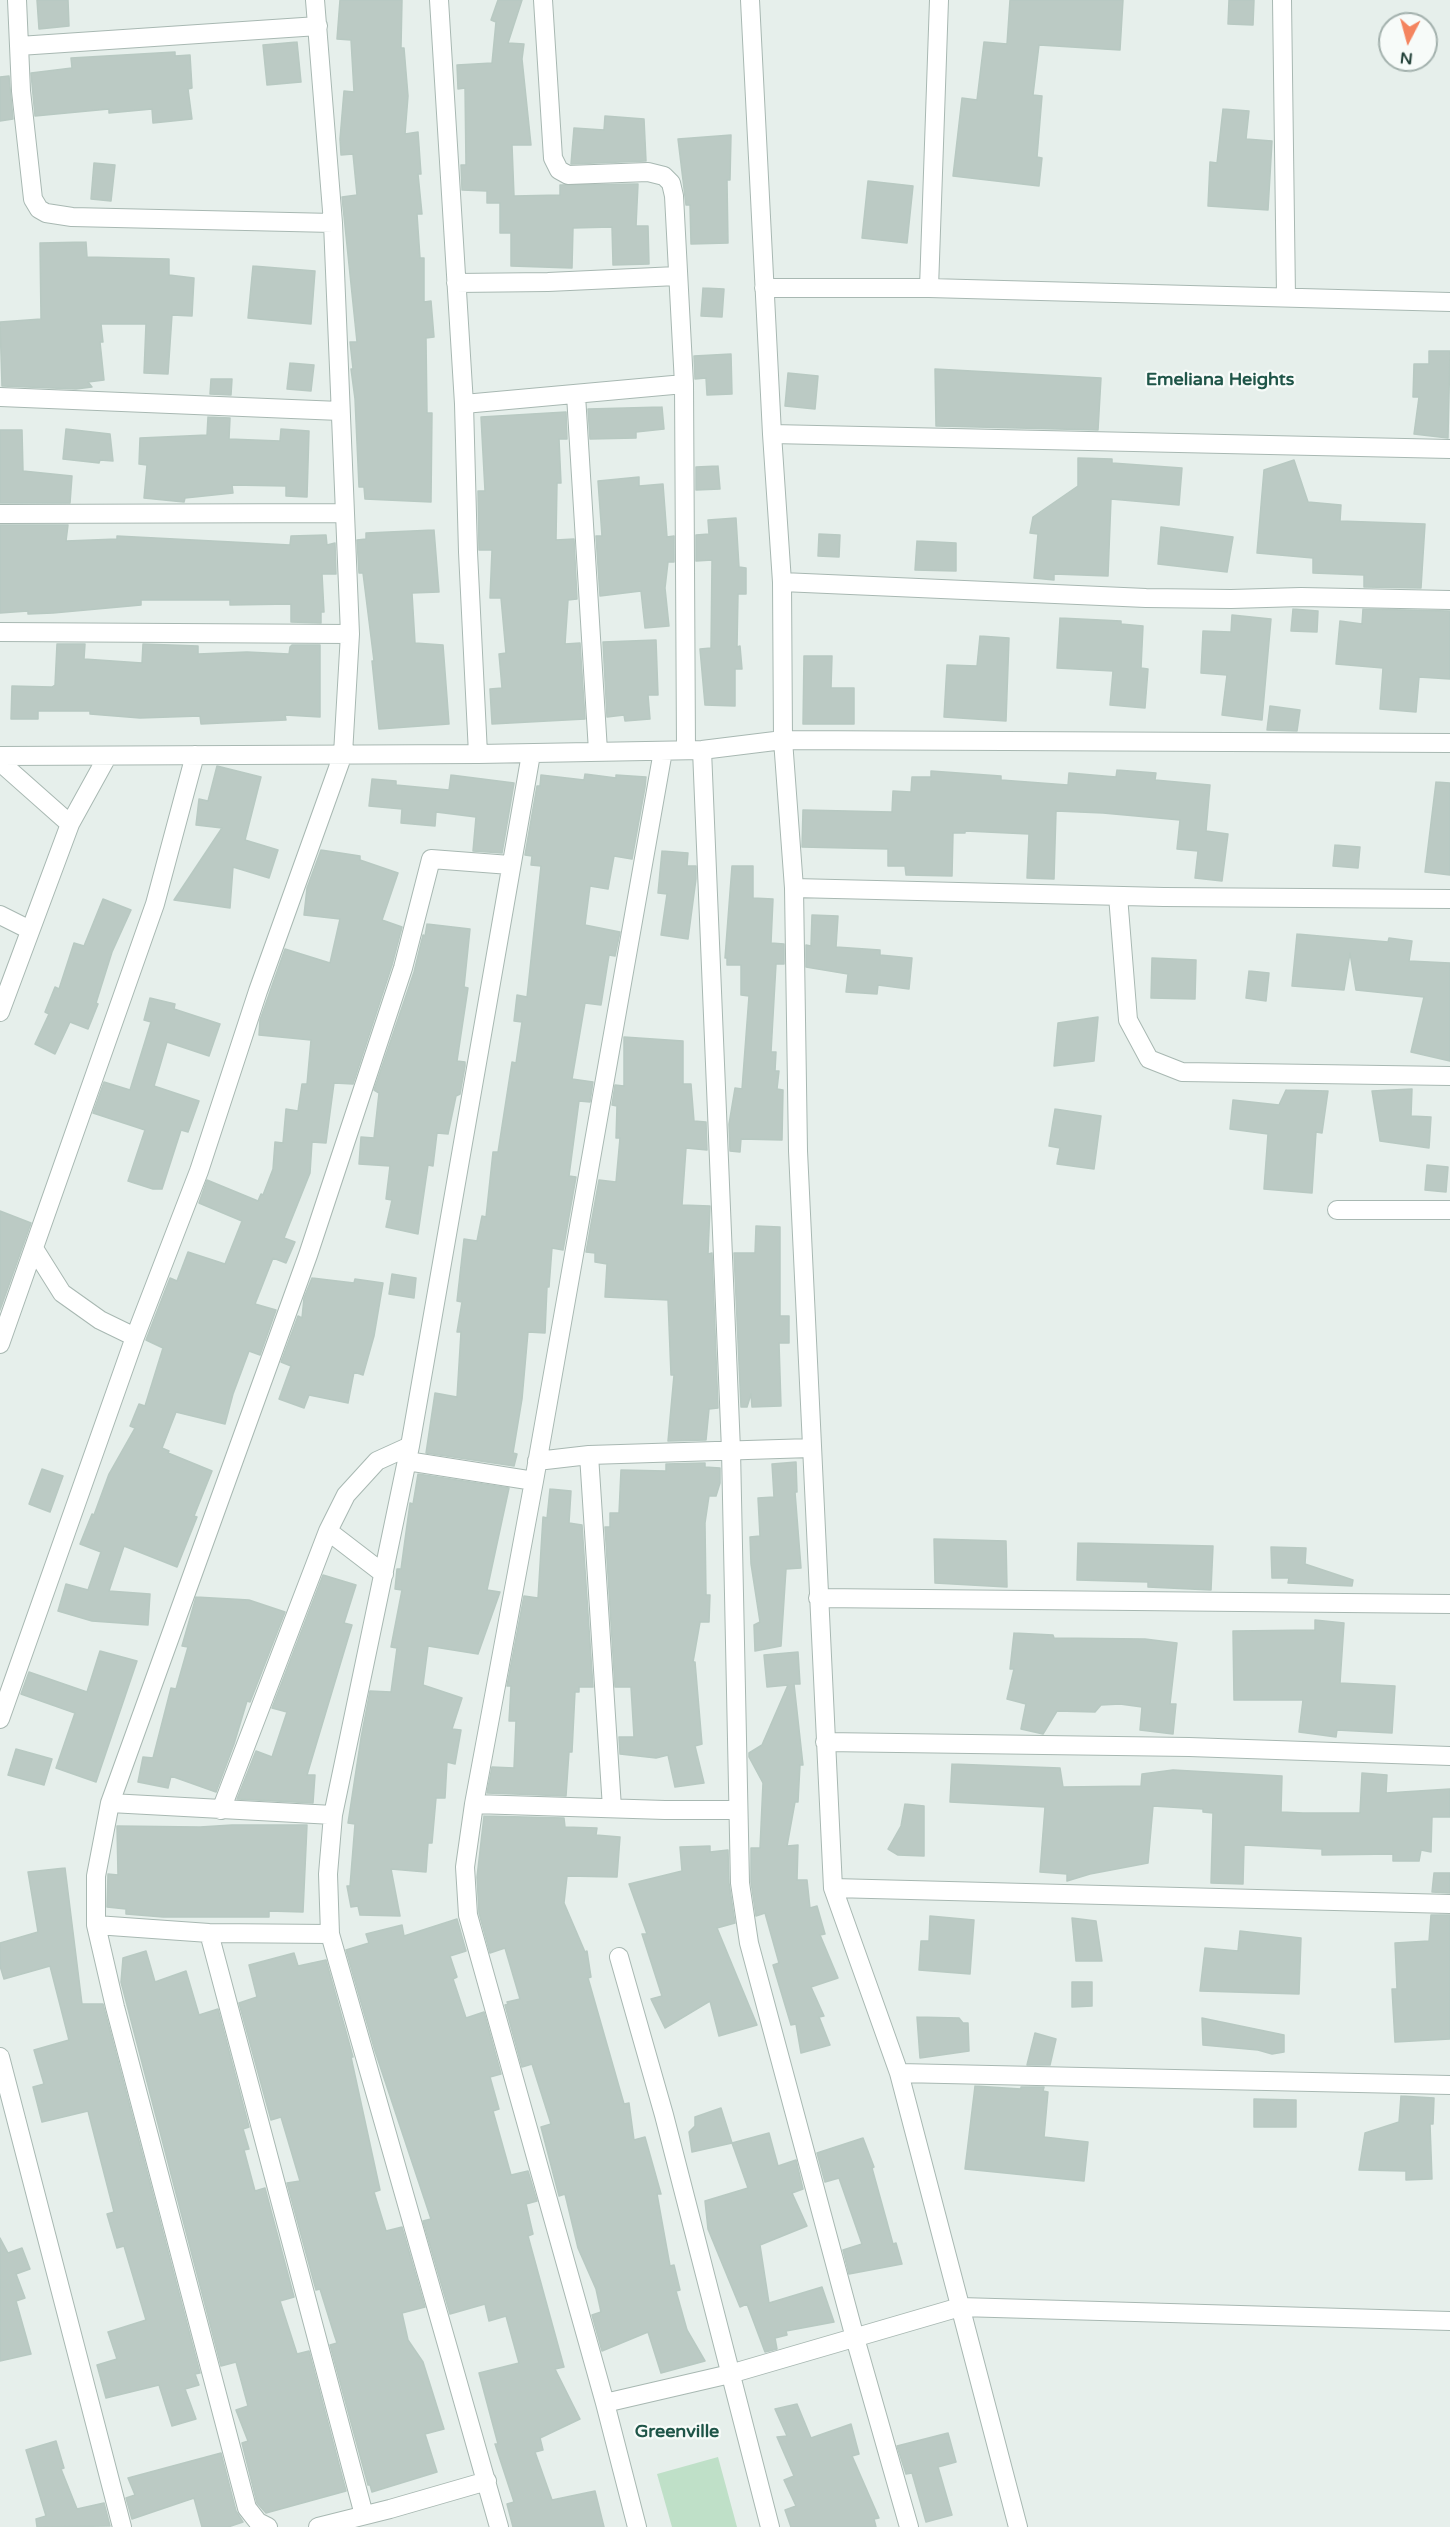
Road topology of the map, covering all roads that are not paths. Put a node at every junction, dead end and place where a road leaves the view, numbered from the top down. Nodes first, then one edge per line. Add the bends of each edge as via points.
1 (17, 0) edge
2 (315, 0) edge
3 (439, 0) edge
4 (543, 0) edge
5 (750, 0) edge
6 (939, 0) edge
7 (1282, 0) edge
8 (318, 26) junction
9 (19, 46) junction
10 (333, 223) junction
11 (677, 276) junction
12 (456, 283) junction
13 (765, 288) junction
14 (929, 288) junction
15 (1286, 296) junction
16 (1450, 302) edge
17 (684, 384) junction
18 (576, 395) junction
19 (0, 397) edge
20 (464, 404) junction
21 (340, 411) junction
22 (772, 434) junction
23 (1450, 449) edge
24 (345, 513) junction
25 (0, 514) edge
26 (782, 582) junction
27 (1450, 600) edge
28 (0, 632) edge
29 (350, 634) junction
30 (783, 740) junction
31 (1450, 743) edge
32 (694, 750) junction
33 (598, 751) junction
34 (663, 751) junction
35 (342, 754) junction
36 (478, 754) junction
37 (531, 754) junction
38 (195, 755) junction
39 (0, 756) edge
40 (106, 757) junction
41 (0, 762) edge
42 (70, 824) junction
43 (510, 865) junction
44 (795, 888) junction
45 (1118, 896) junction
46 (1450, 899) edge
47 (0, 915) edge
48 (30, 930) junction
49 (0, 1012) edge
50 (1450, 1076) edge
51 (1337, 1210) dead end
52 (1450, 1210) edge
53 (34, 1250) junction
54 (135, 1337) junction
55 (0, 1344) edge
56 (811, 1448) junction
57 (731, 1450) junction
58 (409, 1453) junction
59 (589, 1455) junction
60 (537, 1461) junction
61 (534, 1481) junction
62 (328, 1531) junction
63 (384, 1574) junction
64 (818, 1598) junction
65 (1450, 1604) edge
66 (0, 1719) edge
67 (825, 1742) junction
68 (1450, 1756) edge
69 (110, 1803) junction
70 (474, 1804) junction
71 (612, 1808) junction
72 (220, 1810) junction
73 (737, 1810) junction
74 (333, 1815) junction
75 (833, 1888) junction
76 (1450, 1904) edge
77 (96, 1925) junction
78 (209, 1933) junction
79 (330, 1934) junction
80 (619, 1957) dead end
81 (0, 2057) edge
82 (899, 2073) junction
83 (1450, 2085) edge
84 (960, 2307) junction
85 (1450, 2321) edge
86 (855, 2338) junction
87 (730, 2374) junction
88 (604, 2403) junction
89 (487, 2481) junction
90 (364, 2515) junction
91 (122, 2527) edge
92 (268, 2527) edge
93 (318, 2527) edge
94 (499, 2527) edge
95 (637, 2527) edge
96 (770, 2527) edge
97 (909, 2527) edge
98 (1018, 2527) edge

1 - 9 street
2 - 8 street
3 - 12 street
4 - 11 street via 553,158 559,170 568,175 648,172 664,176 671,183 674,196
5 - 13 street
6 - 14 street
7 - 15 street
8 - 9 street
8 - 10 street
9 - 10 street via 33,199 46,213 72,217
10 - 21 street
11 - 12 street
11 - 17 street
12 - 20 street
13 - 14 street
13 - 22 street
14 - 15 street
15 - 16 street
17 - 18 street
17 - 32 street
18 - 20 street
18 - 33 street
19 - 21 street
20 - 36 street
21 - 24 street
22 - 23 street
22 - 26 street
24 - 25 street
24 - 29 street
26 - 27 street via 1146,598
26 - 30 street
28 - 29 street
29 - 35 street
30 - 31 street
30 - 32 street
30 - 44 street
32 - 34 street
32 - 57 street
33 - 34 street
33 - 37 street
34 - 60 street
35 - 36 street
35 - 38 street
35 - 54 street via 199,1171
36 - 37 street
37 - 43 street
38 - 40 street
38 - 53 street via 155,904
39 - 40 street
40 - 42 street
41 - 42 street
42 - 48 street
43 - 58 street
43 - 69 street via 431,859 404,968 308,1255
44 - 45 street
44 - 56 street via 798,1151
45 - 46 street
45 - 50 street via 1128,1020 1149,1059 1182,1072
47 - 48 street
48 - 49 street
51 - 52 street
53 - 54 street via 62,1293 100,1320
53 - 55 street
54 - 66 street
56 - 57 street
56 - 64 street
57 - 59 street
57 - 73 street
58 - 61 street
58 - 62 street via 377,1461 346,1495
58 - 63 street
59 - 60 street
59 - 71 street
60 - 61 street
61 - 70 street
62 - 63 street
62 - 72 street
63 - 74 street
64 - 65 street
64 - 67 street
67 - 68 street via 1189,1747
67 - 75 street
69 - 72 street
69 - 77 street via 96,1875
70 - 71 street
70 - 88 street via 465,1867 468,1915
71 - 73 street
72 - 74 street
73 - 86 street via 740,1883 749,1943
74 - 79 street via 328,1874
75 - 76 street
75 - 82 street
77 - 78 street
77 - 92 street via 247,2508 258,2522
78 - 79 street
78 - 90 street
79 - 89 street
80 - 87 street
81 - 91 street
82 - 83 street
82 - 84 street
84 - 85 street
84 - 86 street
84 - 98 street
86 - 87 street
86 - 97 street
87 - 88 street
87 - 96 street
88 - 95 street
89 - 90 street
89 - 94 street
90 - 93 street

